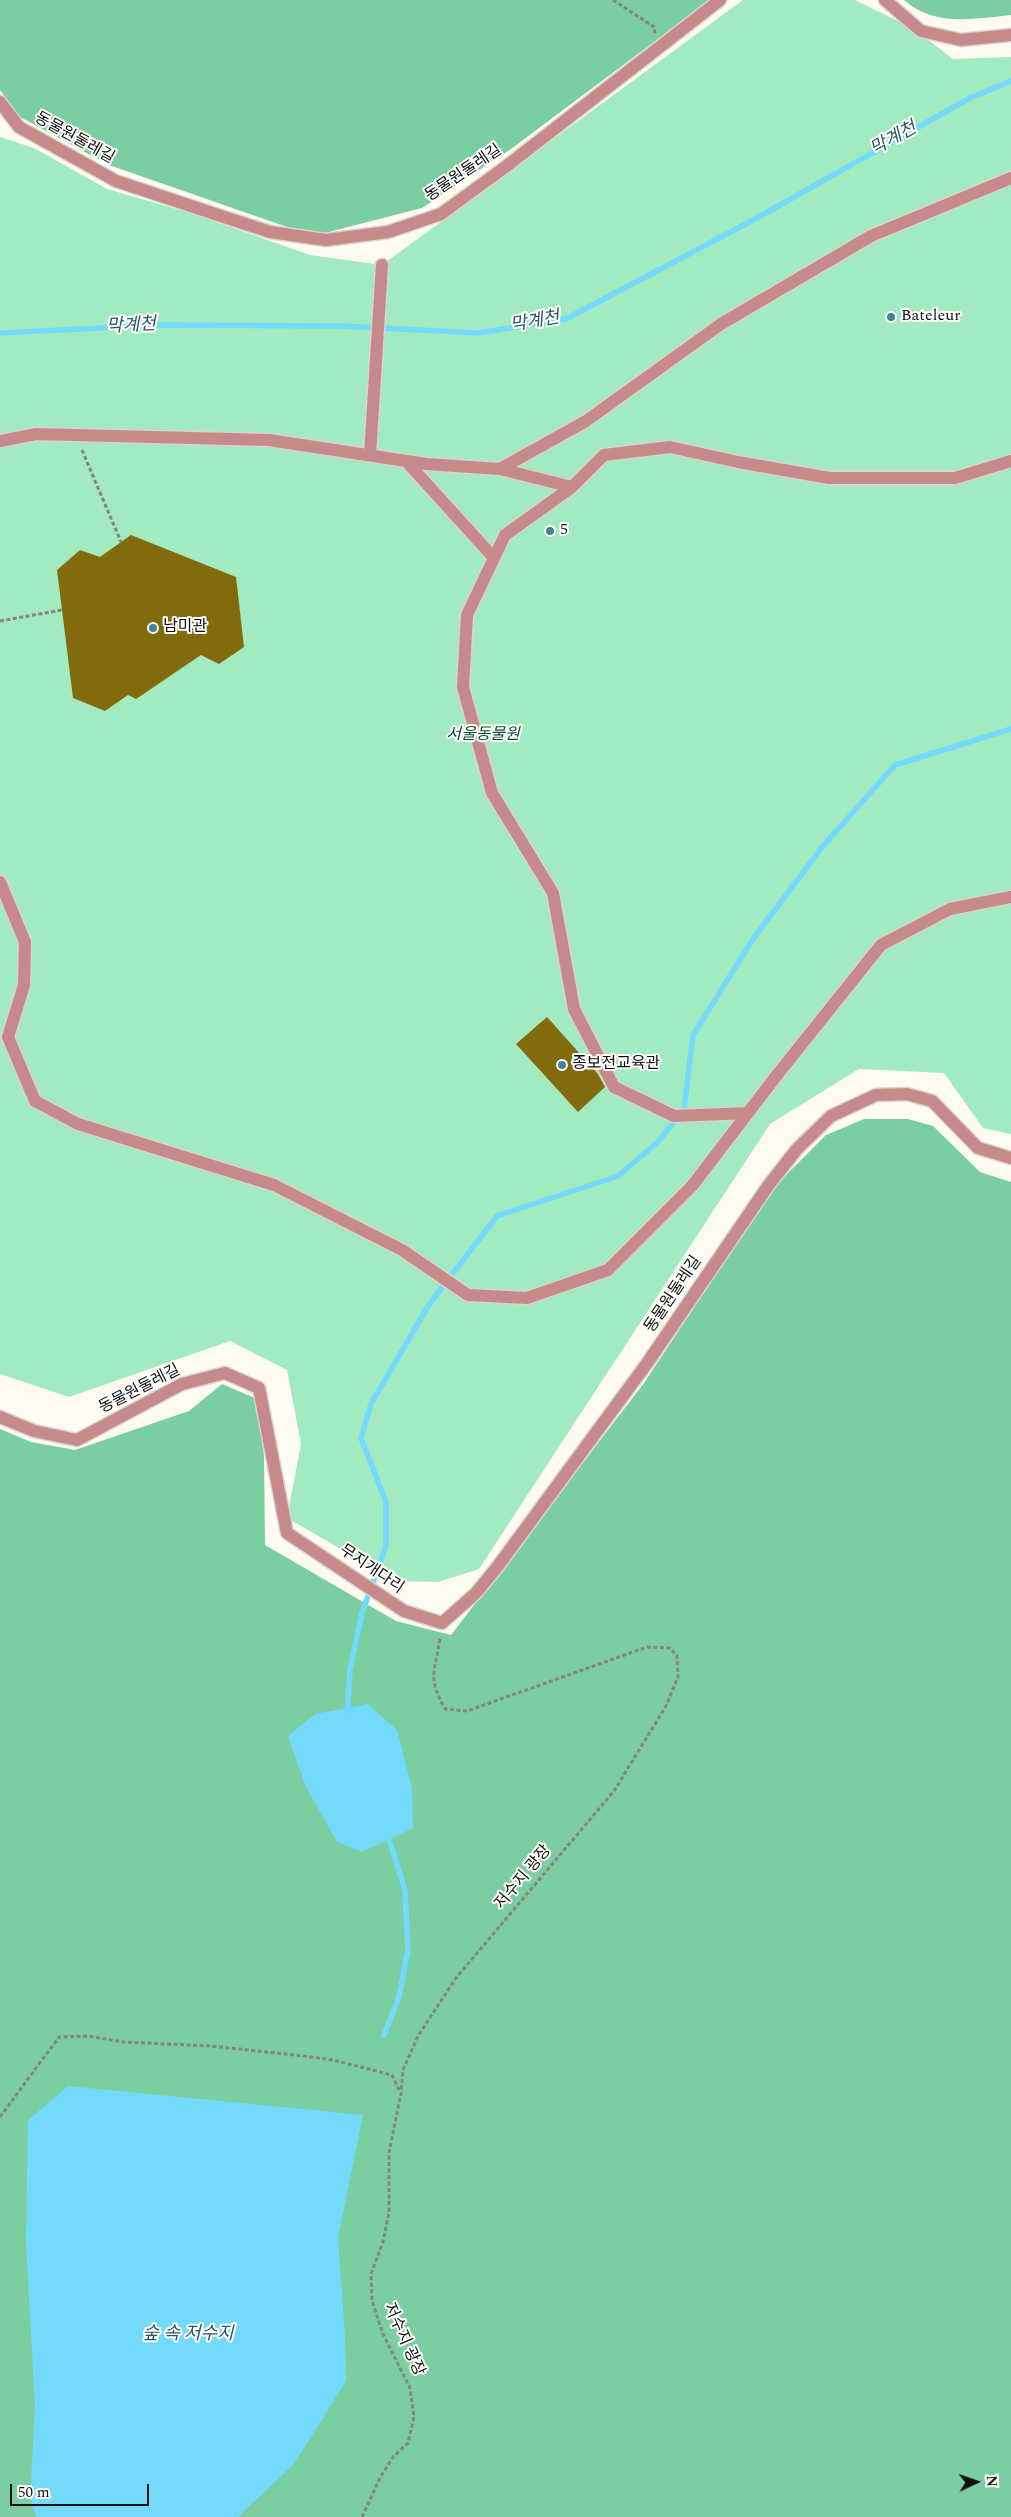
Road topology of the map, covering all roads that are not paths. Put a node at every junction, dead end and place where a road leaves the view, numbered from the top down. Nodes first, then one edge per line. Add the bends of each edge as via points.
1 (720, 0) edge
2 (885, 0) edge
3 (1011, 35) edge
4 (0, 102) edge
5 (1011, 178) edge
6 (382, 265) dead end
7 (0, 441) edge
8 (370, 455) junction
9 (406, 461) junction
10 (1011, 461) edge
11 (500, 469) junction
12 (572, 487) junction
13 (494, 558) junction
14 (0, 882) edge
15 (1011, 897) edge
16 (748, 1113) junction
17 (1011, 1158) edge
18 (0, 1417) edge
19 (320, 1555) joint
20 (404, 1611) joint

1 - 4 street, 동물원둘레길 via 441,214 388,232 326,240 270,232 116,181 19,127
2 - 3 street via 921,31 961,40
5 - 11 street via 871,236 721,324 586,421
6 - 8 street
7 - 8 street via 36,434 269,440
8 - 9 street
9 - 11 street
9 - 13 street
10 - 12 street via 955,478 828,478 670,447 604,455
11 - 12 street
12 - 13 street via 505,535
13 - 16 street via 468,615 463,687 492,793 553,893 574,1009 614,1088 674,1116
14 - 16 street via 25,942 24,985 8,1037 35,1101 78,1124 274,1186 402,1250 468,1295 527,1298 608,1270 692,1186
15 - 16 street via 950,909 881,945
17 - 20 street, 동물원둘레길 via 978,1148 932,1102 907,1094 876,1095 831,1116 797,1149 768,1186 648,1362 476,1593 442,1623
18 - 19 street, 동물원둘레길 via 34,1431 77,1440 182,1384 224,1373 260,1388 287,1534
19 - 20 street, 무지개다리

